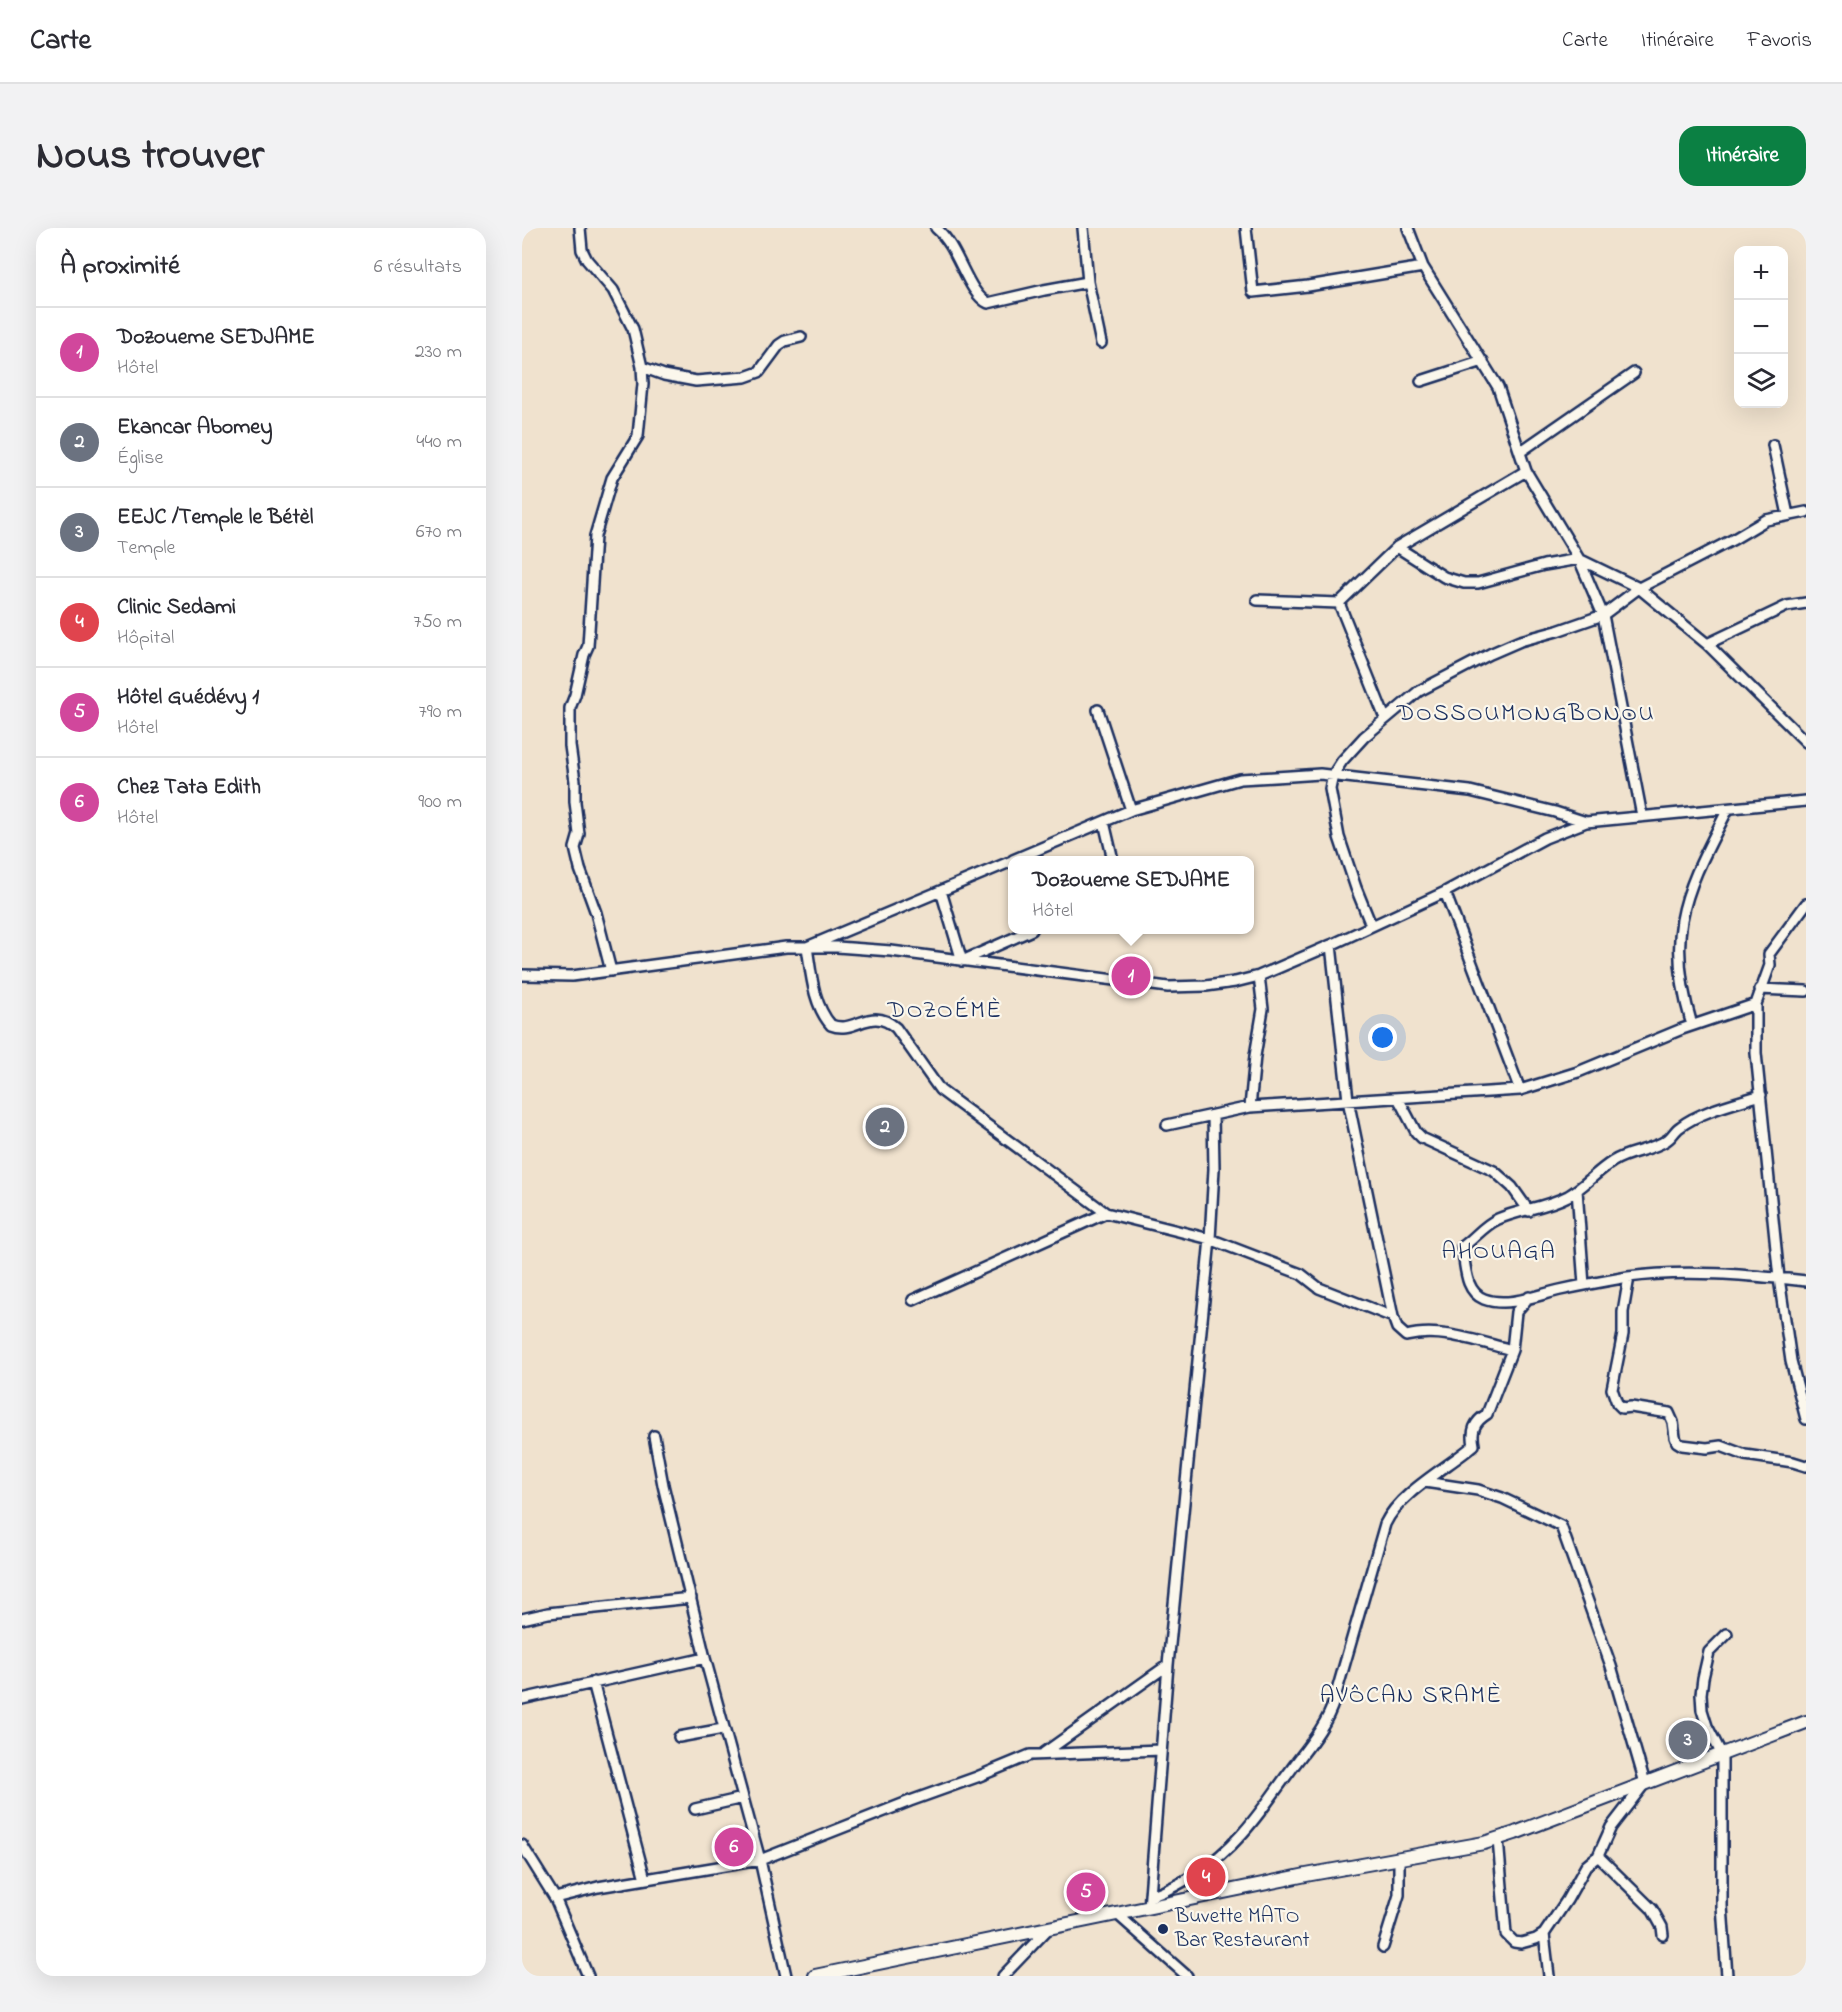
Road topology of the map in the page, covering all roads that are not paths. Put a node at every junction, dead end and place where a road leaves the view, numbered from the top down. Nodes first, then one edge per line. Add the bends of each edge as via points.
1 (580, 228) edge
2 (936, 228) edge
3 (1083, 228) edge
4 (1246, 228) edge
5 (1408, 228) edge
6 (1423, 267) junction
7 (1088, 282) junction
8 (801, 337) dead end
9 (1101, 343) dead end
10 (1483, 362) junction
11 (642, 367) junction
12 (1634, 373) dead end
13 (1421, 381) dead end
14 (1773, 445) dead end
15 (1520, 452) junction
16 (1526, 471) junction
17 (1806, 512) edge
18 (1788, 515) junction
19 (1397, 547) junction
20 (1579, 559) junction
21 (1638, 588) junction
22 (1257, 600) dead end
23 (1339, 603) junction
24 (1806, 603) edge
25 (1603, 615) junction
26 (1707, 644) junction
27 (1098, 710) dead end
28 (1385, 718) junction
29 (1806, 742) edge
30 (1333, 775) junction
31 (1806, 801) edge
32 (1131, 810) junction
33 (1728, 810) junction
34 (1642, 816) junction
35 (1104, 822) junction
36 (1586, 822) junction
37 (1034, 856) edge
38 (1112, 856) edge
39 (1008, 863) edge
40 (941, 891) junction
41 (1445, 892) junction
42 (1806, 904) edge
43 (1371, 925) junction
44 (1023, 934) edge
45 (1331, 945) junction
46 (807, 947) junction
47 (962, 961) junction
48 (610, 971) junction
49 (522, 975) edge
50 (1258, 976) junction
51 (1760, 989) junction
52 (1806, 991) edge
53 (1756, 1004) junction
54 (1692, 1026) junction
55 (1521, 1089) junction
56 (1761, 1095) junction
57 (1398, 1098) junction
58 (1348, 1100) junction
59 (1250, 1107) junction
60 (1214, 1115) junction
61 (1167, 1125) dead end
62 (1576, 1190) junction
63 (1528, 1211) junction
64 (1106, 1214) junction
65 (1210, 1239) junction
66 (1629, 1277) junction
67 (1779, 1278) junction
68 (1806, 1281) edge
69 (1584, 1285) junction
70 (1529, 1297) junction
71 (912, 1300) dead end
72 (1393, 1317) junction
73 (1512, 1350) junction
74 (1806, 1419) edge
75 (654, 1436) dead end
76 (1806, 1466) edge
77 (1425, 1482) junction
78 (691, 1598) junction
79 (522, 1619) edge
80 (1727, 1634) dead end
81 (705, 1658) junction
82 (1168, 1665) junction
83 (592, 1682) junction
84 (522, 1699) edge
85 (1806, 1722) edge
86 (723, 1728) junction
87 (679, 1737) dead end
88 (1161, 1749) junction
89 (1044, 1753) junction
90 (1722, 1755) junction
91 (1645, 1783) junction
92 (743, 1798) junction
93 (695, 1809) dead end
94 (1498, 1839) junction
95 (522, 1845) edge
96 (1598, 1856) junction
97 (1399, 1859) junction
98 (760, 1860) junction
99 (645, 1879) junction
100 (555, 1898) junction
101 (1150, 1903) junction
102 (1117, 1914) junction
103 (1048, 1929) junction
104 (1544, 1934) junction
105 (1663, 1935) dead end
106 (1383, 1947) dead end
107 (588, 1976) edge
108 (786, 1976) edge
109 (815, 1976) edge
110 (1003, 1976) edge
111 (1187, 1976) edge
112 (1549, 1976) edge
113 (1727, 1976) edge

1 - 11 street via 587,260 613,290 630,322
2 - 7 street via 951,244 981,300 988,303
3 - 7 street
4 - 6 street via 1252,292
5 - 6 street
6 - 10 street
7 - 9 street
8 - 11 street via 779,345 759,372 745,377 696,381
10 - 13 street
10 - 15 street via 1498,387
11 - 48 street via 638,436 612,478 595,536 588,646 570,713 579,834 575,848
12 - 15 street
14 - 18 street
15 - 16 street
16 - 19 street
16 - 20 street
17 - 18 street
18 - 21 street via 1766,520
19 - 20 street via 1444,577 1464,583
19 - 23 street
20 - 21 street
20 - 25 street
21 - 25 street
21 - 26 street
22 - 23 street
23 - 28 street
24 - 26 street via 1787,606
25 - 28 street via 1491,654 1419,691
25 - 34 street
26 - 29 street
27 - 32 street
28 - 30 street via 1350,749
30 - 32 street via 1240,779
30 - 36 street via 1470,791
30 - 43 street via 1330,789 1339,837
31 - 33 street
32 - 35 street
33 - 34 street
33 - 54 street via 1700,866 1682,921 1681,983
34 - 36 street
35 - 37 street
35 - 38 street
36 - 41 street via 1545,838
39 - 40 street
40 - 46 street
40 - 47 street
41 - 43 street
41 - 55 street
42 - 51 street via 1769,954 1770,965
43 - 45 street
44 - 47 street
45 - 50 street
45 - 58 street
46 - 47 street via 891,951
46 - 48 street
46 - 64 street via 815,992 831,1025 843,1027 874,1018 890,1023 940,1089
47 - 50 street via 1168,987 1206,986
48 - 49 street via 572,976
50 - 59 street via 1263,1009
51 - 52 street
51 - 53 street
53 - 54 street
53 - 56 street
54 - 55 street via 1578,1072
55 - 57 street
56 - 62 street via 1689,1122 1668,1140 1612,1162
56 - 67 street
57 - 58 street
57 - 63 street via 1422,1138 1494,1171 1512,1187
58 - 59 street
58 - 72 street
59 - 60 street
60 - 61 street
60 - 65 street
62 - 63 street
62 - 69 street
63 - 70 street via 1492,1222 1462,1247 1468,1283 1482,1298 1512,1302
64 - 65 street
64 - 71 street
65 - 72 street via 1301,1274 1319,1288
65 - 82 street
66 - 67 street via 1669,1274
66 - 69 street
66 - 76 street via 1612,1389 1617,1403 1622,1408 1669,1413 1677,1442 1682,1445 1721,1446 1745,1455
67 - 68 street
67 - 74 street via 1791,1361
69 - 70 street
70 - 73 street via 1516,1312
72 - 73 street via 1406,1336 1445,1335
73 - 77 street via 1487,1414 1478,1420 1472,1433 1474,1445
75 - 78 street
77 - 91 street via 1494,1495 1561,1526 1611,1666
77 - 101 street via 1395,1508 1385,1524 1331,1711 1315,1737 1241,1836
78 - 79 street
78 - 81 street
80 - 90 street via 1709,1652 1701,1694 1707,1726
81 - 83 street
81 - 86 street
82 - 88 street
82 - 89 street
83 - 84 street
83 - 99 street
85 - 90 main road
86 - 87 street
86 - 92 street
88 - 89 street
88 - 101 street
89 - 98 street via 1030,1755
90 - 91 main road
90 - 113 street via 1722,1906
91 - 94 main road
91 - 96 street via 1611,1827
92 - 93 street
92 - 98 street
94 - 97 main road
94 - 104 street via 1506,1934 1521,1943
95 - 100 street
96 - 104 street via 1586,1866
96 - 105 street via 1653,1909
97 - 101 main road
97 - 106 street via 1399,1895
98 - 99 street
98 - 108 street
99 - 100 street
100 - 107 street
101 - 102 main road
102 - 103 main road
102 - 111 street
103 - 109 main road
103 - 110 street
104 - 112 street

